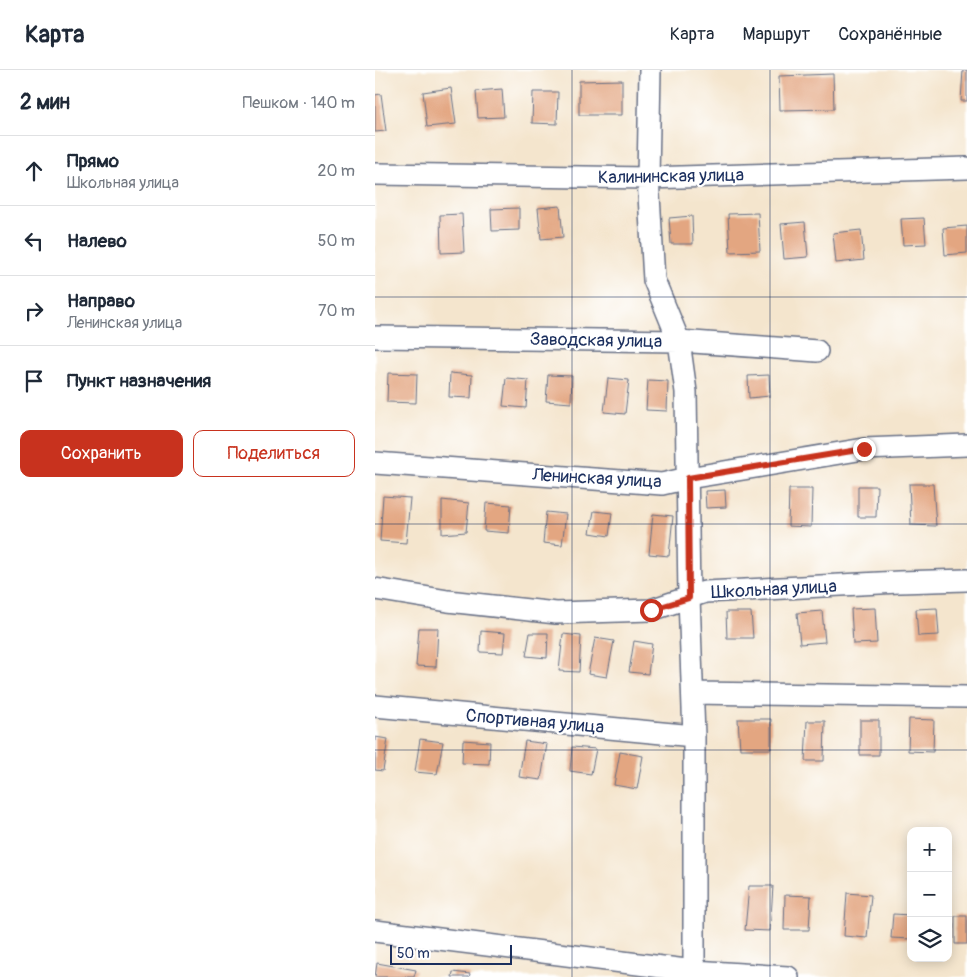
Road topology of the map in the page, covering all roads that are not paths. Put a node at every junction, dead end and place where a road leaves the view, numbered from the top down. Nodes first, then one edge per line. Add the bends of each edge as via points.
1 (650, 70) edge
2 (967, 168) edge
3 (375, 174) edge
4 (648, 178) junction
5 (375, 337) edge
6 (679, 341) junction
7 (817, 352) dead end
8 (967, 445) edge
9 (375, 463) edge
10 (688, 478) junction
11 (967, 580) edge
12 (375, 589) edge
13 (689, 598) junction
14 (693, 693) junction
15 (967, 697) edge
16 (375, 706) edge
17 (694, 736) junction
18 (375, 931) edge
19 (694, 974) edge
20 (788, 977) edge

1 - 4 street
2 - 4 street, Калининская улица
3 - 4 street, Калининская улица
4 - 6 street via 655,280
5 - 6 street, Заводская улица
6 - 7 street, Заводская улица
6 - 10 street via 686,392
8 - 10 street, Ленинская улица via 864,449
9 - 10 street, Ленинская улица via 662,484
10 - 13 street
11 - 13 street, Школьная улица via 705,592
12 - 13 street, Школьная улица via 556,613 651,610
13 - 14 street
14 - 15 street
14 - 17 street
16 - 17 street, Спортивная улица
17 - 19 street
18 - 19 street
19 - 20 street

